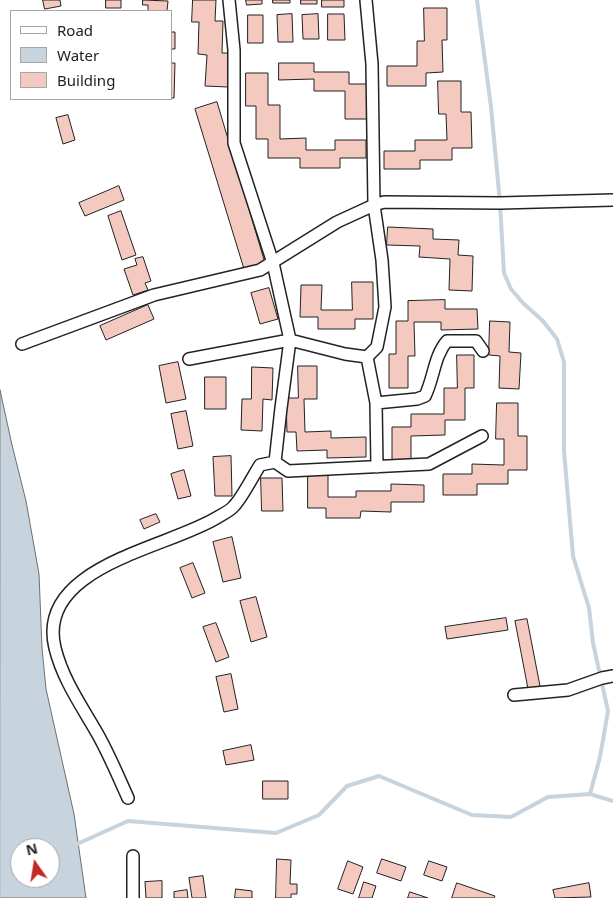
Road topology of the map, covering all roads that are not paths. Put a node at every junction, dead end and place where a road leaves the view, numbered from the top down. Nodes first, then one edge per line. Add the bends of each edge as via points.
1 (229, 0) edge
2 (366, 0) edge
3 (613, 200) edge
4 (374, 204) junction
5 (273, 263) junction
6 (290, 340) junction
7 (22, 344) dead end
8 (483, 351) dead end
9 (367, 357) junction
10 (189, 359) dead end
11 (376, 403) junction
12 (482, 436) dead end
13 (275, 462) junction
14 (376, 467) junction
15 (613, 676) edge
16 (514, 695) dead end
17 (128, 798) dead end
18 (133, 856) dead end
19 (133, 898) edge

1 - 5 street via 234,50 234,143
2 - 4 street via 372,64
3 - 4 street
4 - 5 street via 336,222
4 - 9 street via 385,307 377,347
5 - 6 street
5 - 7 street via 260,270 154,295
6 - 9 street
6 - 10 street
6 - 13 street
8 - 11 street via 476,341 447,341 440,348 425,396
9 - 11 street
11 - 14 street
12 - 14 street via 429,464
13 - 14 street via 288,470
13 - 17 street via 260,465 234,507 205,525 102,566 70,591 59,606 53,625 54,646 61,670 98,733
15 - 16 street via 568,690
18 - 19 street

